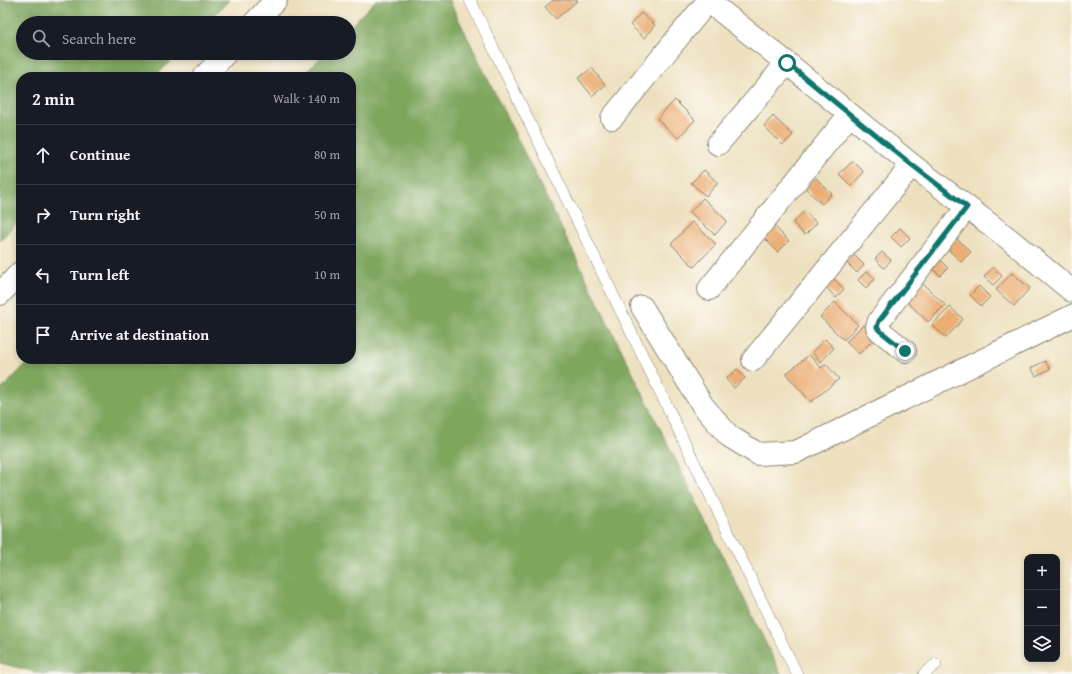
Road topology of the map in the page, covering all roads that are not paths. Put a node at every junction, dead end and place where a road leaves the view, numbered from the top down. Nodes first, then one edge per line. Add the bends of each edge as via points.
1 (276, 0) edge
2 (470, 0) edge
3 (708, 0) edge
4 (261, 16) edge
5 (220, 60) edge
6 (787, 63) junction
7 (209, 72) edge
8 (850, 114) junction
9 (612, 118) dead end
10 (718, 144) dead end
11 (912, 165) junction
12 (967, 207) junction
13 (16, 277) edge
14 (709, 289) dead end
15 (1072, 292) edge
16 (0, 294) edge
17 (642, 307) dead end
18 (1072, 316) edge
19 (905, 351) dead end
20 (753, 360) dead end
21 (936, 664) dead end
22 (797, 674) edge
23 (924, 674) edge

1 - 4 street
2 - 22 lane
3 - 6 street
3 - 9 street
5 - 7 street
6 - 8 street
6 - 10 street
8 - 11 street
8 - 14 street
11 - 12 street
11 - 20 street
12 - 15 street
12 - 19 street via 879,321 879,330
13 - 16 street
17 - 18 street via 703,406 729,436 758,454 796,452
21 - 23 lane

